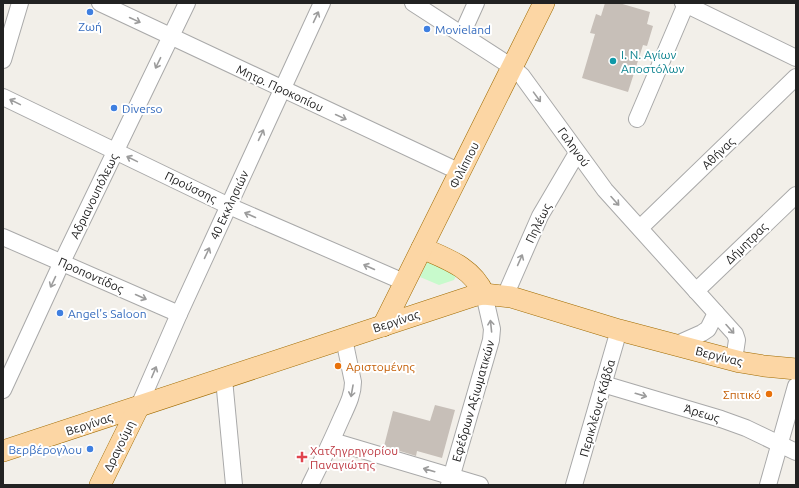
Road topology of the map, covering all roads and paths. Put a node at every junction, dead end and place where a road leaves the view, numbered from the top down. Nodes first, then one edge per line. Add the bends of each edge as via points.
1 (20, 3) edge
2 (100, 3) edge
3 (187, 3) edge
4 (322, 3) edge
5 (413, 3) edge
6 (476, 3) edge
7 (544, 3) edge
8 (684, 4) edge
9 (462, 34) junction
10 (171, 36) junction
11 (796, 58) edge
12 (3, 60) edge
13 (512, 67) junction
14 (796, 77) edge
15 (283, 89) junction
16 (3, 97) edge
17 (637, 119) dead end
18 (116, 151) junction
19 (577, 153) junction
20 (460, 172) junction
21 (796, 195) edge
22 (229, 206) junction
23 (640, 228) junction
24 (3, 237) edge
25 (422, 248) junction
26 (62, 262) junction
27 (404, 282) junction
28 (696, 290) junction
29 (484, 294) junction
30 (505, 296) junction
31 (716, 313) junction
32 (179, 314) junction
33 (383, 326) junction
34 (619, 330) junction
35 (344, 339) junction
36 (675, 344) junction
37 (734, 360) junction
38 (796, 369) edge
39 (224, 379) junction
40 (603, 384) junction
41 (796, 386) edge
42 (3, 390) edge
43 (138, 408) junction
44 (332, 442) junction
45 (780, 444) junction
46 (3, 452) edge
47 (796, 452) edge
48 (450, 481) edge
49 (100, 485) edge
50 (234, 485) edge
51 (310, 485) edge
52 (480, 485) edge
53 (574, 485) edge
54 (768, 485) edge

1 - 12 street
2 -> 10 street, Μητρ. Προκοπίου
3 - 10 street, Αδριανουπόλεως
15 -> 4 street, 40 Εκκλησιών
5 - 9 street, Γαληνού
6 - 9 street
7 - 13 main road, Φιλίππου
8 - 11 street
8 - 17 street
9 - 13 street, Γαληνού
10 - 15 street, Μητρ. Προκοπίου
10 -> 18 street, Αδριανουπόλεως
13 -> 19 street, Γαληνού via 522,76
13 - 20 main road, Φιλίππου
14 - 23 street, Αθήνας
15 -> 20 street, Μητρ. Προκοπίου
22 -> 15 street, 40 Εκκλησιών
18 -> 16 street, Προύσσης
22 -> 18 street, Προύσσης
18 - 26 street, Αδριανουπόλεως
19 -> 23 street, Γαληνού
30 -> 19 street, Πηλέως via 540,216
20 - 25 main road, Φιλίππου
21 - 28 street, Δήμητρας
27 -> 22 street, Προύσσης
32 -> 22 street, 40 Εκκλησιών
23 - 28 street, Γαληνού
24 - 26 street, Προποντίδος
25 - 27 main road, Φιλίππου
25 - 29 main road via 465,269
26 -> 32 street, Προποντίδος
26 -> 42 street, Αδριανουπόλεως
27 - 33 main road, Φιλίππου
28 - 31 street, Γαληνού
29 - 30 main road, Βεργίνας
29 - 33 main road, Βεργίνας
48 -> 29 street, Εφέδρων Αξιωματικών via 491,340 492,329
30 - 34 main road, Βεργίνας
31 - 36 street via 708,329
31 -> 37 street, Γαληνού via 735,334 737,340
43 -> 32 street, 40 Εκκλησιών
33 - 35 main road, Βεργίνας
34 - 36 main road, Βεργίνας
34 - 40 street, Περικλέους Κάβδα
35 - 39 main road, Βεργίνας
35 -> 44 street via 353,388
36 - 37 main road, Βεργίνας
37 - 38 main road, Βεργίνας
39 - 43 main road, Βεργίνας
39 - 50 street
40 -> 45 street, Άρεως via 721,419
40 - 53 street, Περικλέους Κάβδα
41 - 45 street
43 - 46 main road, Βεργίνας
43 - 49 main road, Δραγούμη
48 -> 44 street
44 - 51 street
45 - 47 street, Άρεως
45 - 54 street
48 - 52 street

